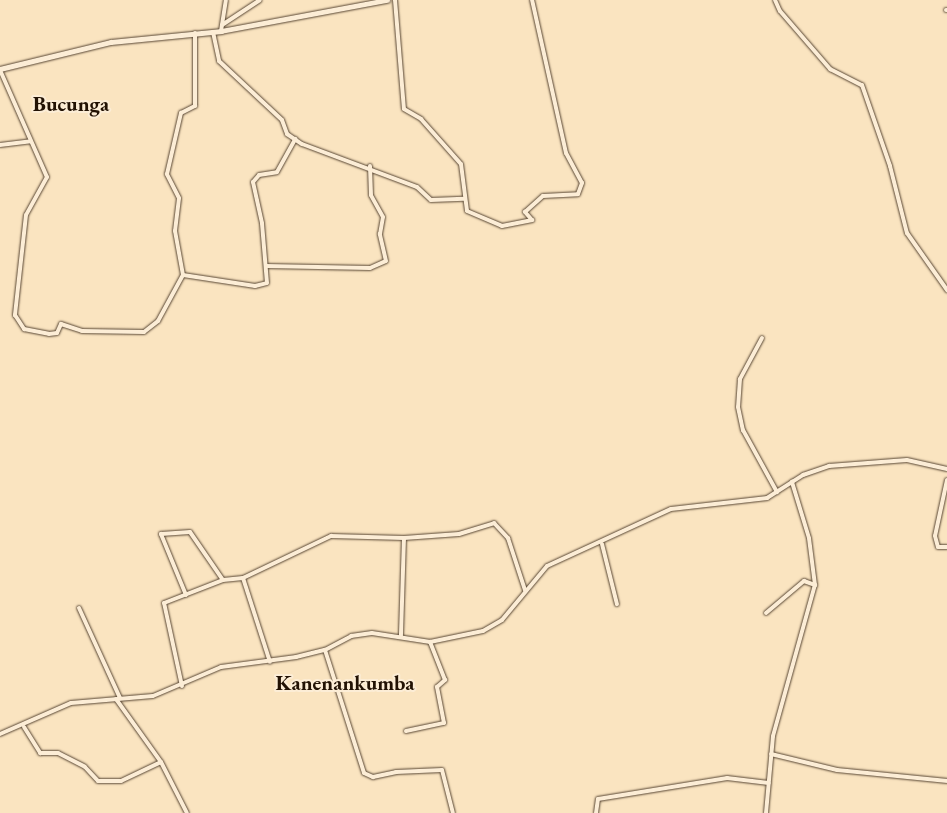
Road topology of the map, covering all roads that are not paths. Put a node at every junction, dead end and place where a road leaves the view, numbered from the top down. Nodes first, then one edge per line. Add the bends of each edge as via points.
1 (226, 0) edge
2 (260, 0) edge
3 (387, 0) edge
4 (395, 0) edge
5 (532, 0) edge
6 (776, 0) edge
7 (222, 28) junction
8 (213, 32) junction
9 (195, 33) junction
10 (0, 69) edge
11 (295, 139) junction
12 (31, 141) junction
13 (0, 145) edge
14 (370, 166) junction
15 (464, 199) junction
16 (266, 266) junction
17 (183, 275) junction
18 (947, 290) edge
19 (762, 338) dead end
20 (947, 470) edge
21 (947, 480) edge
22 (792, 482) junction
23 (777, 492) junction
24 (404, 538) junction
25 (602, 544) junction
26 (947, 547) edge
27 (243, 578) junction
28 (223, 580) junction
29 (815, 585) junction
30 (525, 590) junction
31 (186, 594) junction
32 (617, 604) dead end
33 (79, 608) dead end
34 (766, 613) dead end
35 (401, 636) junction
36 (430, 642) junction
37 (325, 650) junction
38 (270, 662) junction
39 (182, 686) junction
40 (118, 698) junction
41 (24, 727) junction
42 (406, 731) dead end
43 (0, 734) edge
44 (771, 754) junction
45 (161, 762) junction
46 (947, 781) edge
47 (769, 783) junction
48 (187, 813) edge
49 (453, 813) edge
50 (596, 813) edge
51 (766, 813) edge

1 - 7 street
2 - 7 street
3 - 7 street
4 - 15 street via 402,102 461,164
5 - 15 street via 566,153 582,183 578,194 543,196 525,212 532,220 502,226 467,211
6 - 18 street via 787,20 830,69 862,84 907,233
7 - 8 street
8 - 9 street
8 - 11 street via 219,61 282,120 287,134
9 - 10 street via 110,42
9 - 17 street via 195,106 181,113 167,174 178,198 175,231
10 - 12 street
11 - 14 street
11 - 16 street via 277,172 259,175 253,182
12 - 13 street
12 - 17 street via 47,177 26,215 14,315 24,330 56,333 61,324 82,331 144,332 158,321
14 - 15 street via 417,186 431,200
14 - 16 street via 371,195 383,217 380,234 386,261 376,261 370,268
16 - 17 street via 267,283 255,286
19 - 23 street via 740,379 738,407 743,430
20 - 22 street via 907,460 818,469
21 - 26 street via 935,536 938,547
22 - 23 street
22 - 29 street via 809,538
23 - 25 street via 749,503 671,509
24 - 27 street via 331,536
24 - 30 street via 459,534 494,523 508,538
24 - 35 street
25 - 30 street via 547,566
25 - 32 street
27 - 28 street
27 - 38 street
28 - 31 street
28 - 31 street via 190,532 162,534
29 - 34 street via 804,581
29 - 44 street
30 - 36 street via 494,625
31 - 39 street via 164,603
33 - 40 street
35 - 36 street
35 - 37 street via 351,636
36 - 42 street via 446,680 437,687 444,723
37 - 38 street
37 - 49 street via 364,773 373,777 396,772 442,770
38 - 39 street via 221,667
39 - 40 street via 153,696
40 - 41 street via 71,702
40 - 45 street
41 - 43 street
41 - 45 street via 40,753 58,753 85,767 98,781 121,781
44 - 46 street via 837,770
44 - 47 street
45 - 48 street
47 - 50 street via 727,778 598,798
47 - 51 street

